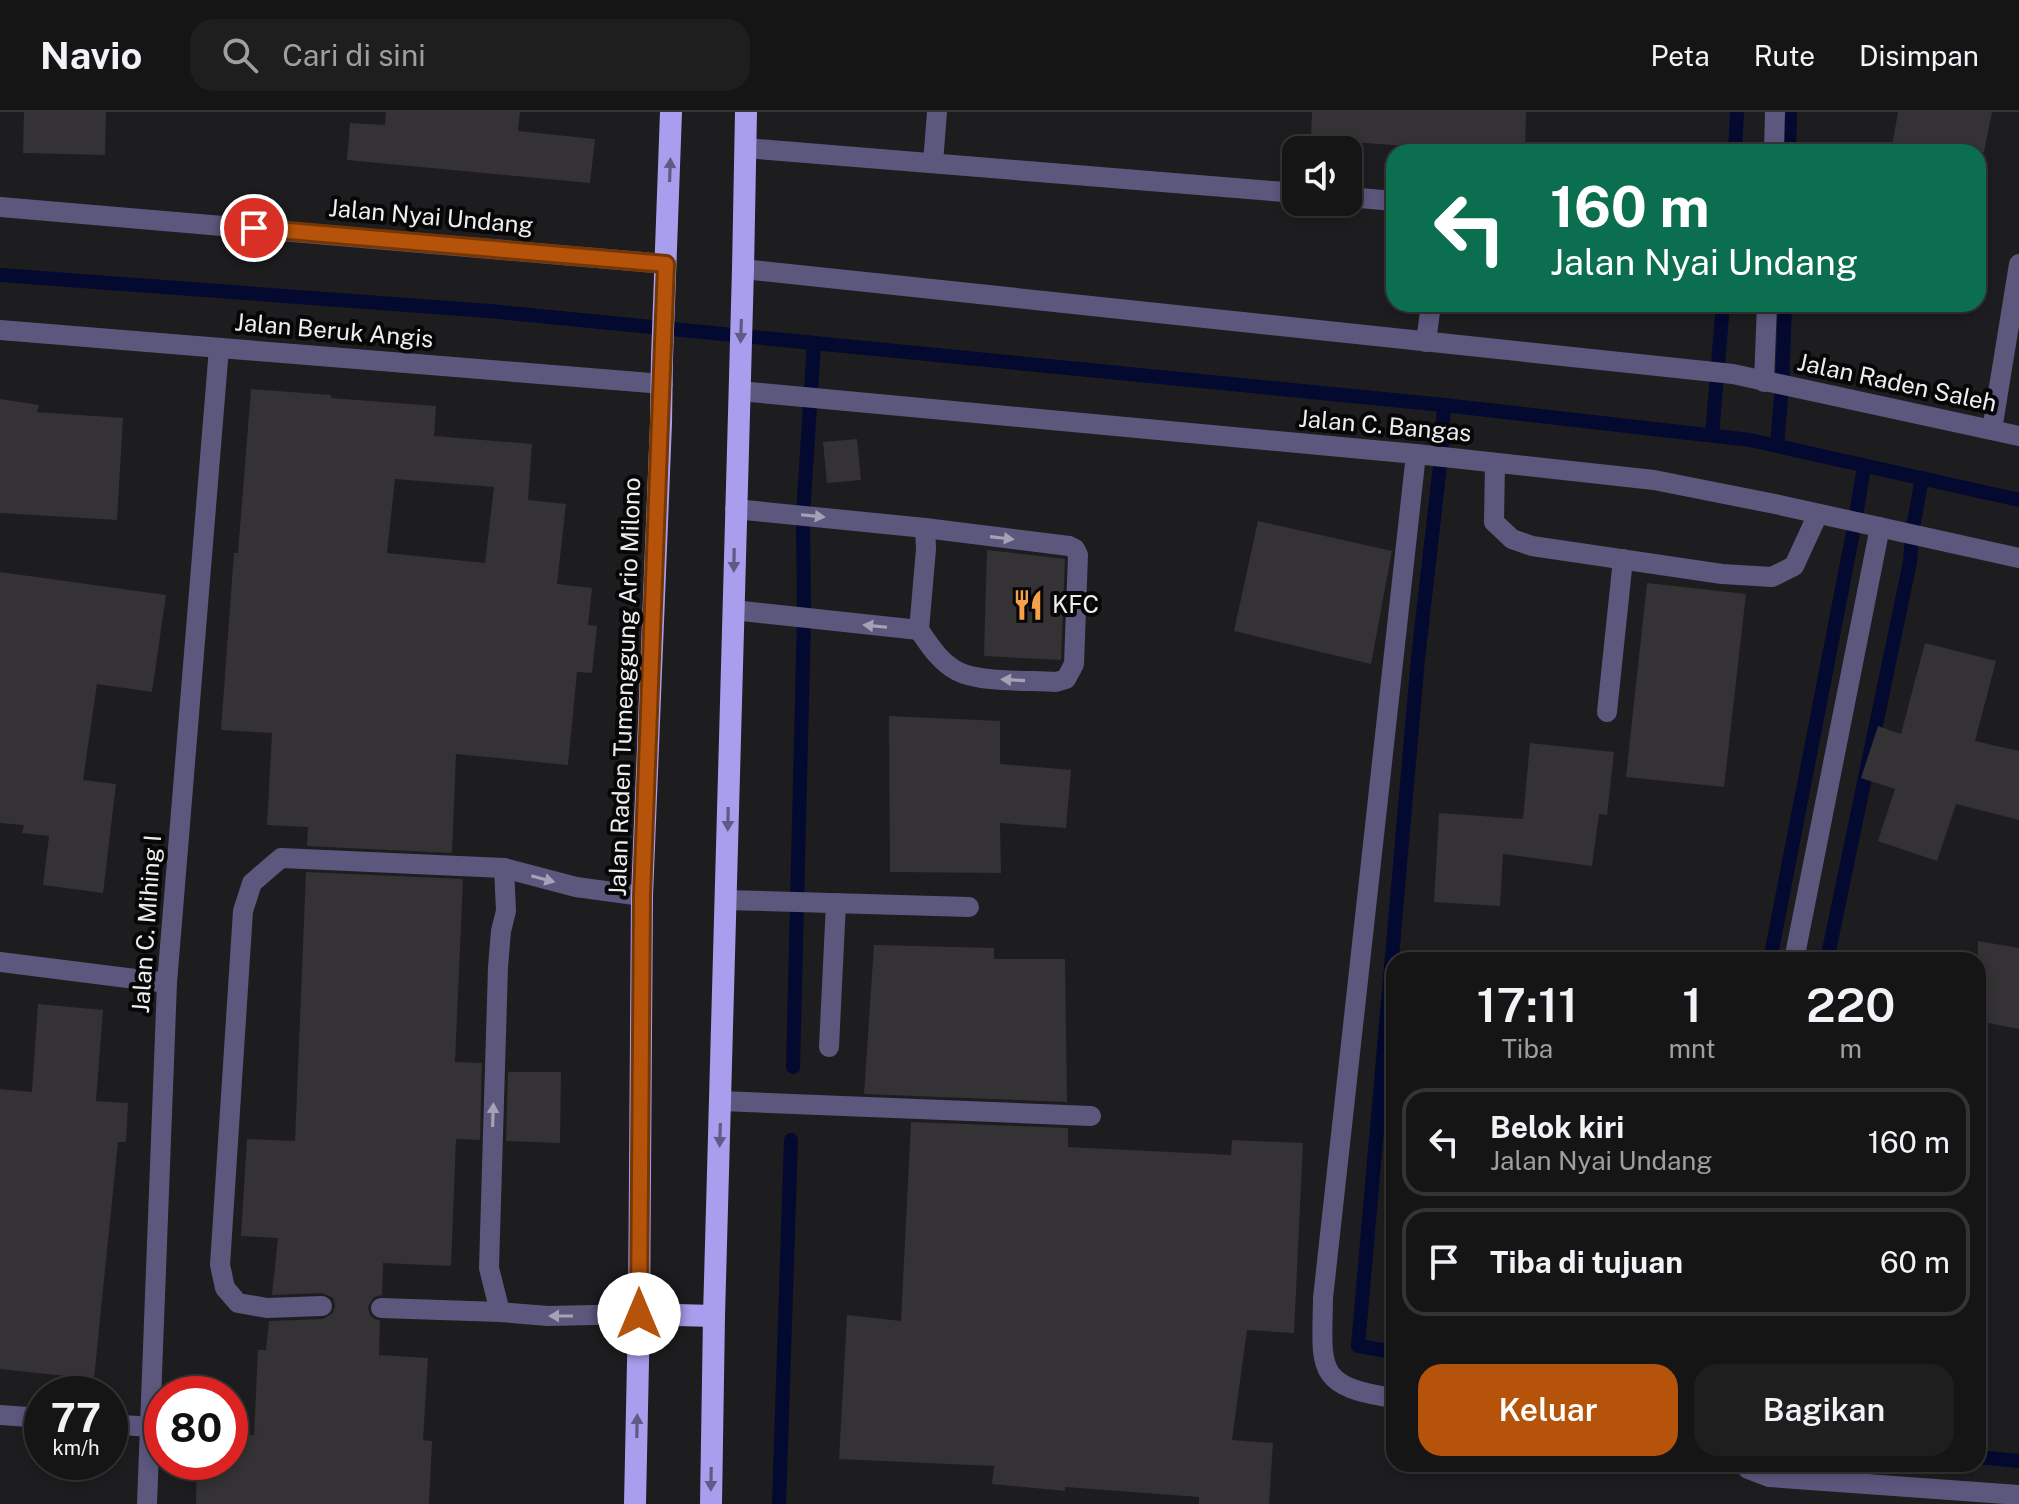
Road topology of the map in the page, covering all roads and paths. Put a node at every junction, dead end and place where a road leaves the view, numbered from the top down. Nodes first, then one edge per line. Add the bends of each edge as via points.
1 (671, 112) edge
2 (746, 112) edge
3 (937, 112) edge
4 (1775, 112) edge
5 (1774, 144) edge
6 (745, 148) junction
7 (933, 163) junction
8 (1282, 192) edge
9 (1362, 198) edge
10 (1386, 200) edge
11 (0, 207) edge
12 (666, 264) junction
13 (2019, 264) edge
14 (743, 269) junction
15 (1430, 312) edge
16 (1767, 312) edge
17 (0, 330) edge
18 (1426, 342) junction
19 (219, 348) junction
20 (1764, 382) junction
21 (663, 384) junction
22 (739, 391) junction
23 (1992, 430) junction
24 (2019, 436) edge
25 (1416, 454) junction
26 (1495, 463) junction
27 (735, 509) junction
28 (1818, 514) junction
29 (1880, 527) junction
30 (925, 528) junction
31 (2019, 558) edge
32 (1623, 559) junction
33 (733, 610) junction
34 (919, 630) junction
35 (1607, 712) dead end
36 (504, 868) junction
37 (642, 896) junction
38 (726, 900) junction
39 (827, 903) junction
40 (969, 907) dead end
41 (1796, 952) edge
42 (0, 962) edge
43 (167, 983) junction
44 (829, 1047) dead end
45 (721, 1101) junction
46 (1091, 1116) dead end
47 (322, 1306) dead end
48 (381, 1308) dead end
49 (500, 1312) junction
50 (639, 1314) junction
51 (714, 1316) junction
52 (152, 1376) edge
53 (1386, 1396) edge
54 (0, 1415) edge
55 (24, 1417) edge
56 (1756, 1472) edge
57 (148, 1480) edge
58 (2019, 1495) edge
59 (147, 1504) edge
60 (635, 1504) edge
61 (711, 1504) edge

12 -> 1 highway, Jalan Raden Tumenggung Ario Milono
2 - 6 highway
3 - 7 street
4 - 5 street
6 - 7 street
6 - 14 highway
7 - 8 street
9 - 10 street
11 - 12 street, Jalan Nyai Undang
12 - 21 highway, Jalan Raden Tumenggung Ario Milono
13 - 23 street
14 - 18 street, Jalan Raden Saleh
14 -> 22 highway
15 - 18 street
16 - 20 street
17 - 19 street, Jalan Beruk Angis
18 - 20 street, Jalan Raden Saleh via 1733,374
19 - 21 street, Jalan Beruk Angis
19 - 43 street, Jalan C. Mihing I
20 - 23 street, Jalan Raden Saleh
21 - 37 highway, Jalan Raden Tumenggung Ario Milono
22 - 25 street, Jalan C. Bangas
22 - 27 highway
23 - 24 street, Jalan Raden Saleh
25 - 26 street, Jalan C. Bangas
25 - 53 street via 1323,1298 1322,1356 1330,1376 1342,1385
26 - 28 street, Jalan C. Bangas via 1654,480
26 - 32 street via 1494,522 1512,539
27 -> 30 street
27 -> 33 highway
28 - 29 street, Jalan C. Bangas
28 - 32 street via 1794,566 1772,577
29 - 31 street, Jalan C. Bangas
29 - 41 street
30 - 34 street
30 -> 34 street via 1075,549 1074,664 1066,679 1056,682 975,678 936,654
32 - 35 street
34 -> 33 street
33 -> 38 highway
36 -> 37 street via 576,887
36 - 47 street via 281,858 252,883 243,911 220,1265 225,1288 238,1303
49 -> 36 street via 489,1268 489,1215
37 - 50 highway, Jalan Raden Tumenggung Ario Milono
38 - 39 street
38 - 45 highway
39 - 40 street
39 - 44 street
42 - 43 street
43 - 52 street, Jalan C. Mihing I
45 - 46 street
45 -> 51 highway
48 - 49 street
50 -> 49 street
50 - 51 highway
60 -> 50 highway, Jalan Raden Tumenggung Ario Milono
51 -> 61 highway
54 - 55 street
56 - 58 street
57 - 59 street, Jalan C. Mihing I

